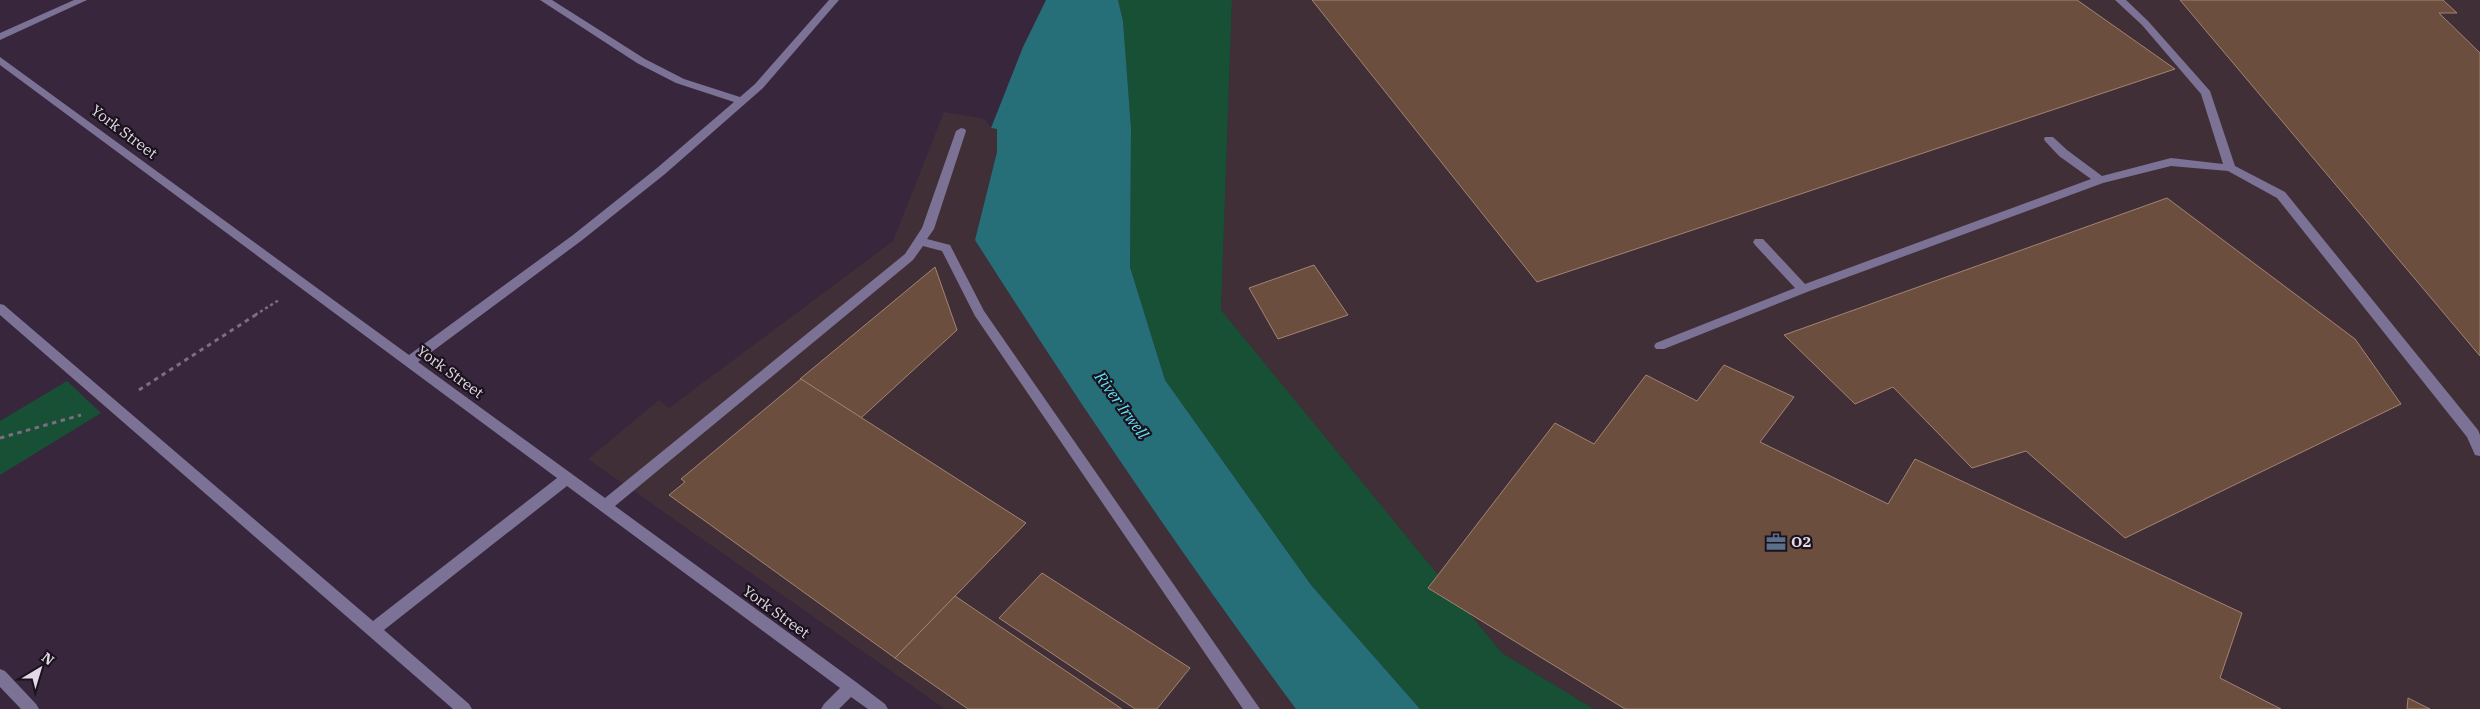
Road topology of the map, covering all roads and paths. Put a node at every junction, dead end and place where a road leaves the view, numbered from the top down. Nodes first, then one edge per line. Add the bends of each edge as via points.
1 (82, 0) edge
2 (545, 0) edge
3 (834, 0) edge
4 (2120, 0) edge
5 (0, 37) edge
6 (0, 60) edge
7 (742, 101) junction
8 (961, 131) dead end
9 (2049, 139) dead end
10 (2230, 168) junction
11 (2100, 180) junction
12 (919, 241) junction
13 (1759, 242) dead end
14 (303, 285) junction
15 (1803, 289) junction
16 (0, 308) edge
17 (1660, 346) dead end
18 (409, 362) junction
19 (114, 406) junction
20 (0, 438) edge
21 (2480, 451) edge
22 (567, 478) junction
23 (605, 506) junction
24 (372, 631) junction
25 (0, 676) edge
26 (851, 687) junction
27 (31, 709) edge
28 (464, 709) edge
29 (829, 709) edge
30 (880, 709) edge
31 (1252, 709) edge

1 - 5 street
2 - 7 street via 649,65 680,80
3 - 7 street
4 - 10 street via 2145,22 2206,93
6 - 14 street, York Street
7 - 18 street via 577,238
8 - 12 street via 928,230
9 - 11 street
10 - 11 street via 2171,162
10 - 21 street via 2281,195 2472,434
11 - 15 street
12 - 23 street via 909,257
12 - 31 street via 946,248 979,312
13 - 15 street
14 - 18 street, York Street
14 - 19 path
15 - 17 street
16 - 19 street
18 - 22 street, York Street
19 - 20 path
19 - 24 street
22 - 23 street, York Street
22 - 24 street
23 - 26 street, York Street
24 - 28 street
25 - 27 street
26 - 29 street
26 - 30 street, York Street

